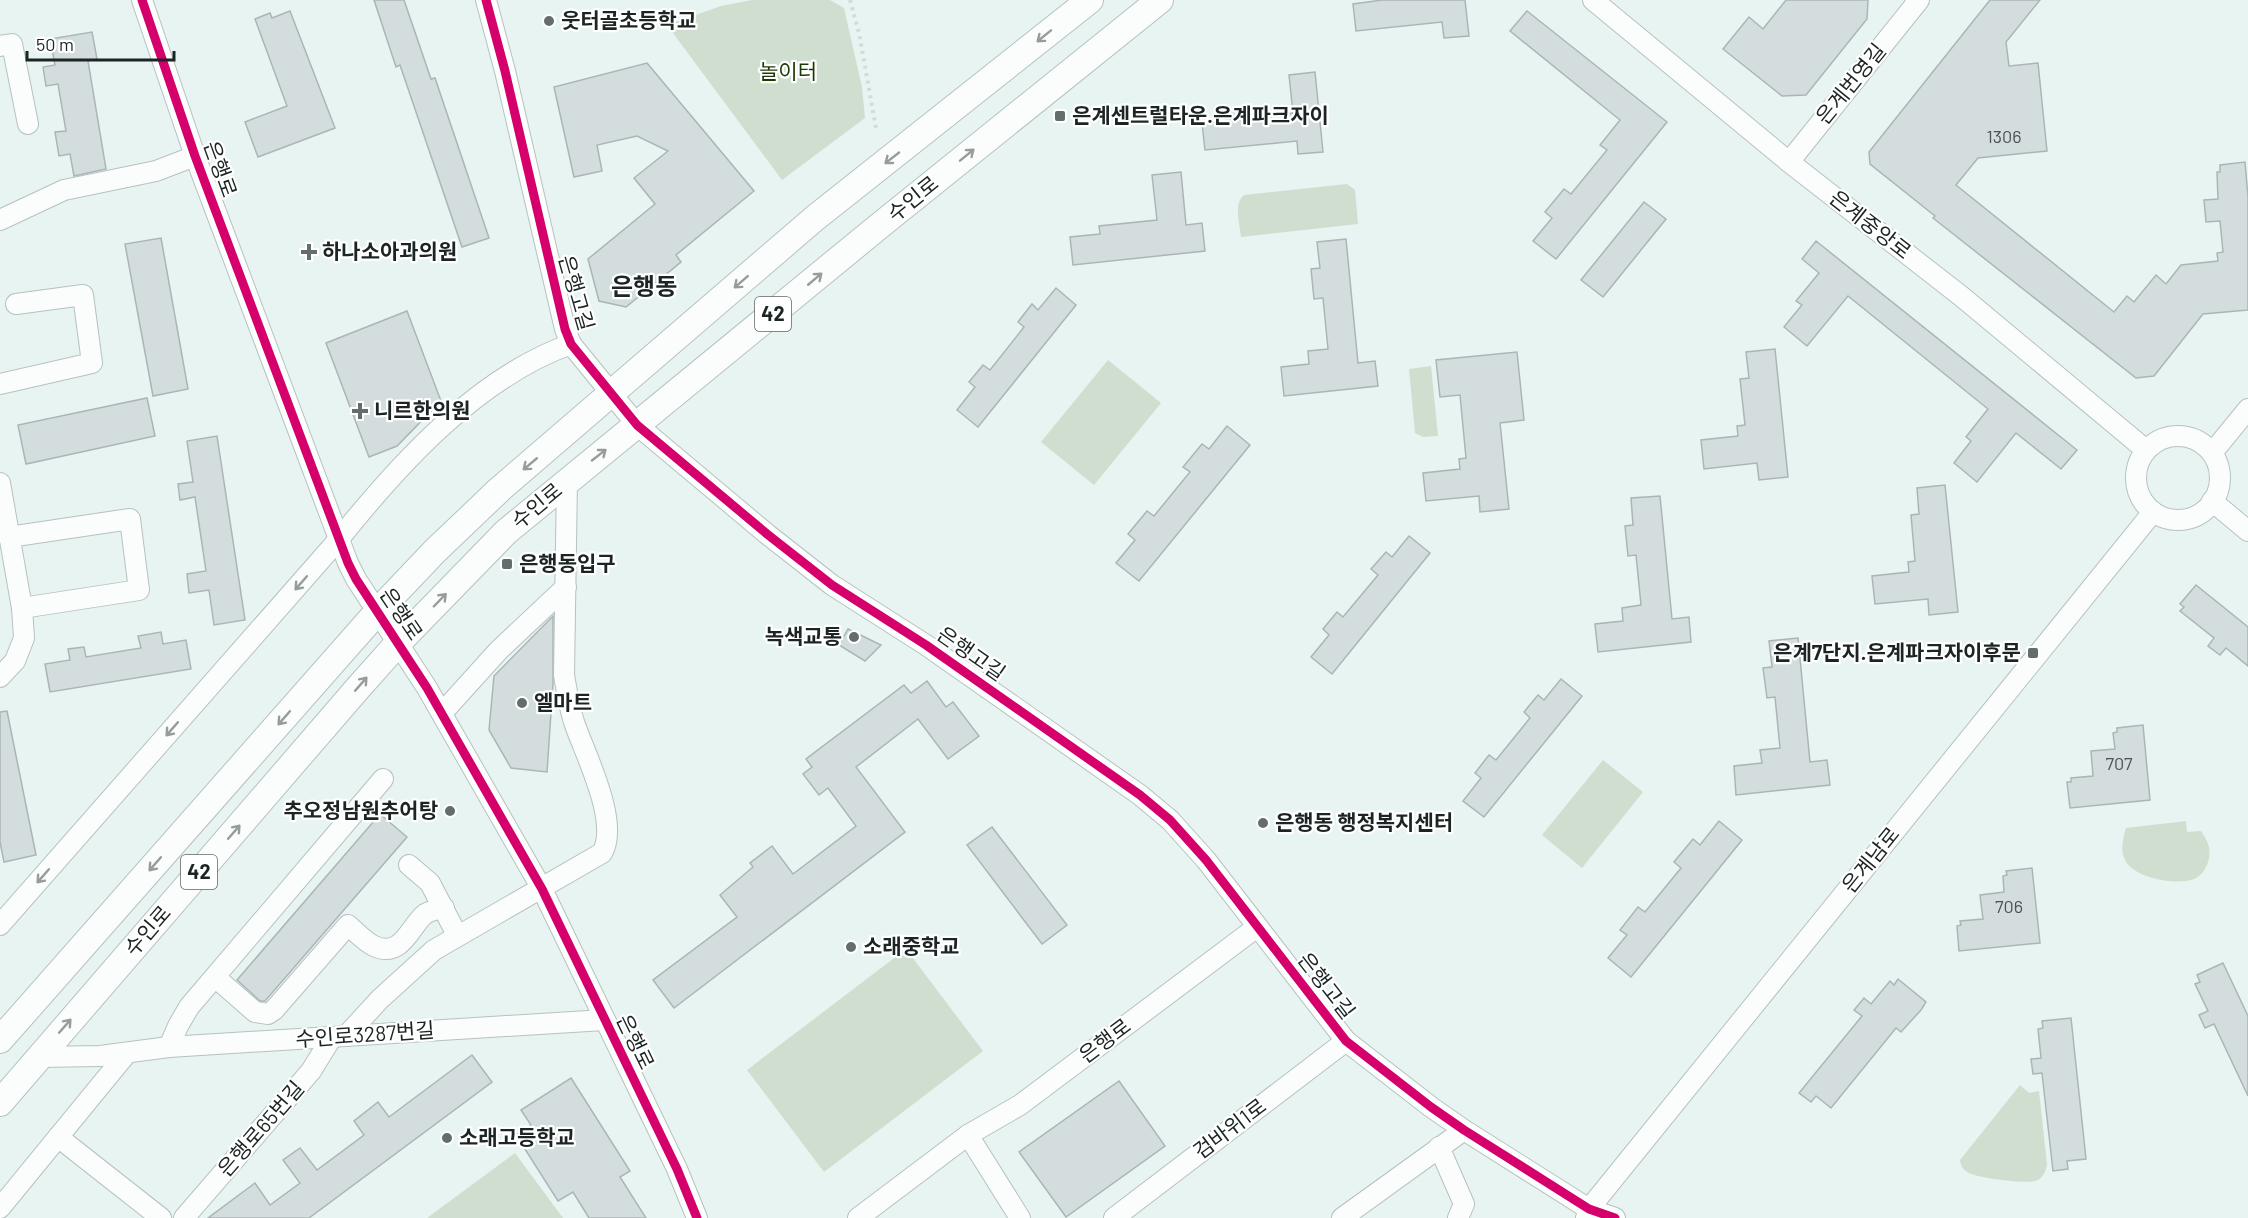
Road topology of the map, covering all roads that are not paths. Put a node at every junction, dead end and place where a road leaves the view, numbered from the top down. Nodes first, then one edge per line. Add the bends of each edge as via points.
1 (142, 0) edge
2 (486, 0) edge
3 (1160, 0) edge
4 (1593, 0) edge
5 (1087, 2) edge
6 (1912, 2) edge
7 (0, 46) edge
8 (28, 124) dead end
9 (195, 156) junction
10 (1789, 162) junction
11 (0, 220) edge
12 (16, 304) dead end
13 (571, 344) junction
14 (0, 384) edge
15 (611, 394) junction
16 (2248, 408) edge
17 (637, 425) junction
18 (2146, 450) junction
19 (2212, 453) junction
20 (567, 480) junction
21 (0, 483) edge
22 (2212, 501) junction
23 (2153, 512) junction
24 (2248, 531) edge
25 (9, 537) junction
26 (339, 539) junction
27 (566, 587) junction
28 (22, 608) junction
29 (378, 611) junction
30 (399, 642) junction
31 (0, 677) edge
32 (442, 713) junction
33 (383, 778) dead end
34 (409, 865) dead end
35 (542, 889) junction
36 (444, 908) junction
37 (0, 925) edge
38 (1257, 927) junction
39 (457, 935) junction
40 (215, 977) junction
41 (604, 1020) junction
42 (339, 1036) junction
43 (0, 1040) edge
44 (1346, 1041) junction
45 (169, 1047) junction
46 (127, 1053) junction
47 (39, 1057) junction
48 (0, 1103) edge
49 (1464, 1130) junction
50 (968, 1135) junction
51 (58, 1137) junction
52 (1439, 1147) junction
53 (0, 1208) edge
54 (1588, 1213) edge
55 (862, 1217) edge
56 (161, 1218) edge
57 (184, 1218) edge
58 (697, 1218) edge
59 (1020, 1218) edge
60 (1114, 1218) edge
61 (1342, 1218) edge
62 (1458, 1218) edge
63 (1615, 1218) edge

1 - 9 street, 은행로
2 - 13 street, 은행고길 via 559,312
17 -> 3 main road, 수인로 / 42
4 - 10 street, 은계중앙로
5 -> 15 main road, 수인로 / 42 via 815,218
6 - 10 street, 은계번영길
7 - 8 street via 12,44
9 - 11 street via 156,171 64,190
9 - 26 street, 은행로
10 - 18 street, 은계중앙로 via 1961,296
12 - 14 street via 83,295 92,363
13 - 15 street, 은행고길
13 - 26 street via 528,362 462,409 373,497
15 - 17 street, 은행고길
15 -> 29 main road, 수인로 / 42 via 500,489
16 - 19 street
20 -> 17 main road, 수인로 / 42
17 - 38 street, 은행고길 via 832,585 926,645 1140,795 1206,860
18 - 19 street via 2161,440 2180,436 2192,438
18 - 23 street via 2139,462 2136,482 2143,502
19 - 22 street via 2219,477
20 - 27 street
30 -> 20 main road, 수인로 / 42 via 506,532
21 - 25 street
22 - 23 street via 2203,511 2185,519 2165,518
22 - 24 street
23 - 54 street, 은계남로
25 - 28 street
25 - 28 street via 130,519 139,590
26 - 29 street, 은행로 via 356,579
26 -> 37 street
27 - 32 street via 499,650
27 - 35 street, 은행로65번길 via 564,675 568,701 598,783 608,844 602,853
28 - 31 street via 24,638 15,661
29 - 30 street, 은행로
29 -> 43 main road, 수인로 / 42
30 - 32 street, 은행로
47 -> 30 main road, 수인로 / 42
32 - 35 street, 은행로
33 - 40 street
34 - 36 street via 430,883
35 - 39 street, 은행로65번길
35 - 41 street, 은행로
36 - 39 street
36 - 40 street via 425,914 404,942 381,949 348,925 268,1014 255,1012
38 - 44 street, 은행고길
38 - 50 street, 은행로 via 1020,1105
39 - 42 street, 은행로65번길 via 434,950
40 - 45 street via 189,1007
41 - 42 street, 수인로3287번길
41 - 58 street, 은행로
42 - 45 street, 수인로3287번길
42 - 57 street, 은행로65번길
44 - 49 street, 은행고길
44 - 60 street, 검바위1로
45 - 46 street, 수인로3287번길
46 - 47 street, 수인로3287번길
46 - 51 street
47 - 48 main road, 수인로 / 42
49 - 52 street
49 - 54 street, 은행고길
50 - 55 street, 은행로
50 - 59 street
51 - 53 street
51 - 56 street
52 - 61 street
52 - 62 street via 1464,1204
54 - 63 street, 은행고길

